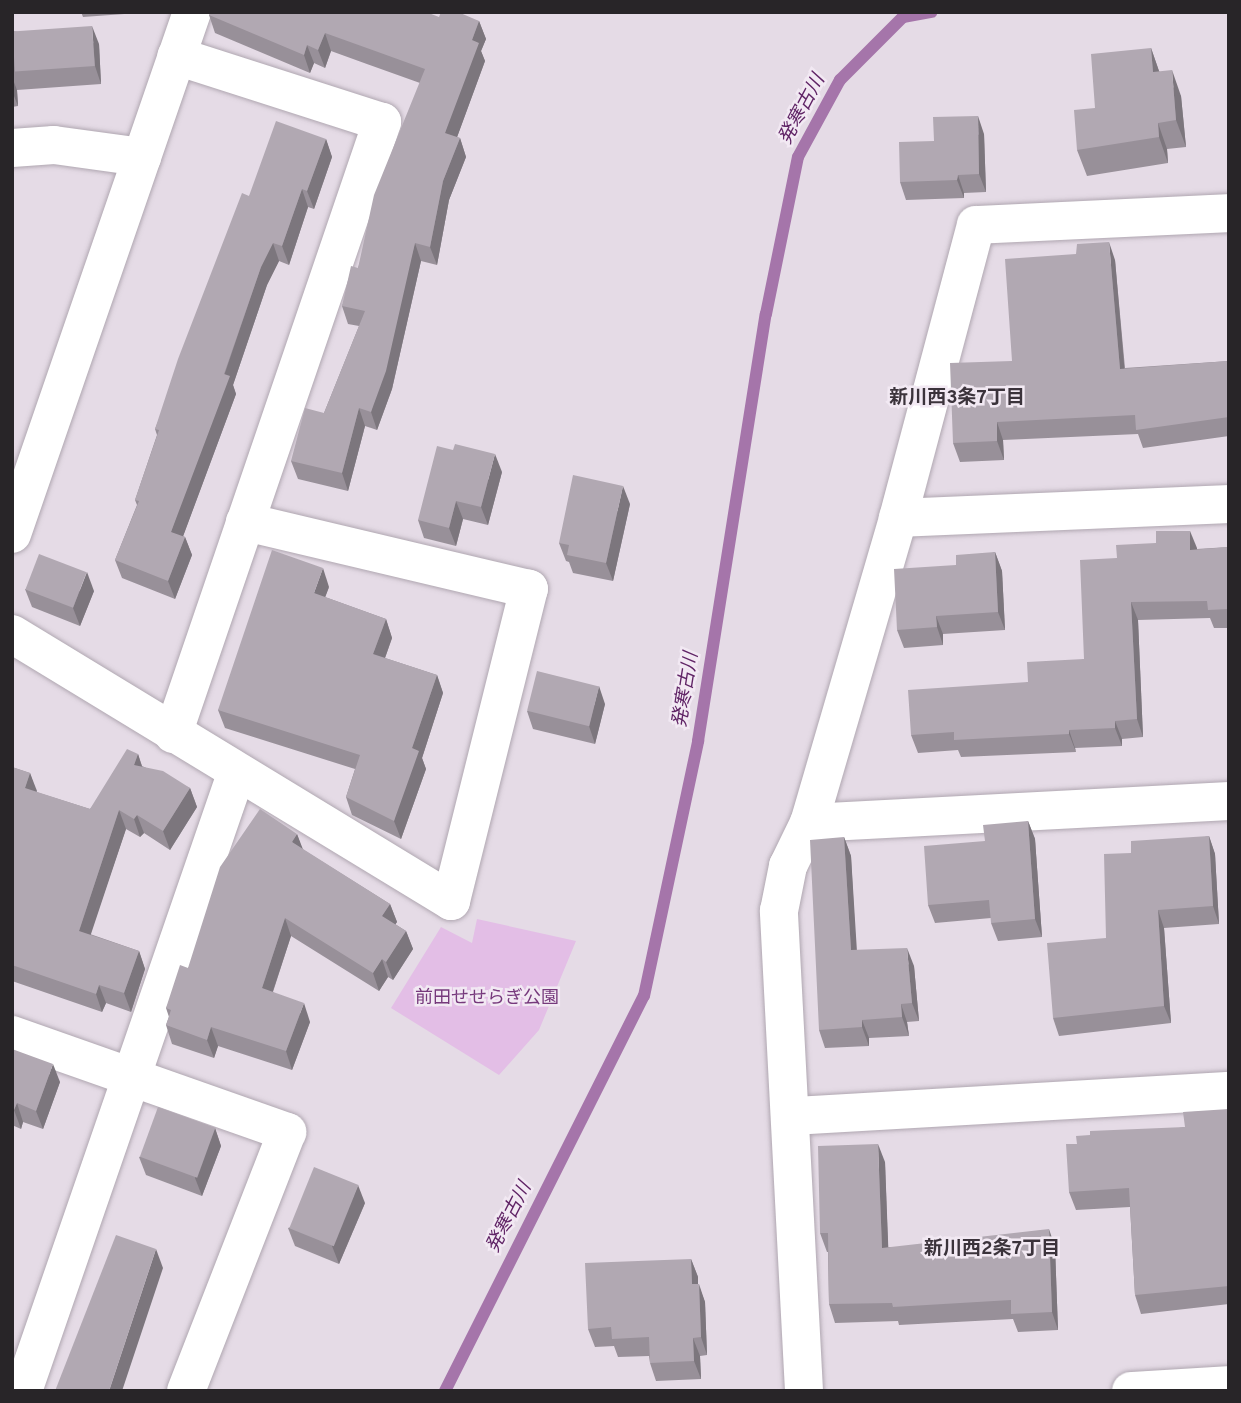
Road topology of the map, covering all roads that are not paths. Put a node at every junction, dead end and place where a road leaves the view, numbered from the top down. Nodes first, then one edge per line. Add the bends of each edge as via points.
1 (192, 12) edge
2 (177, 56) junction
3 (12, 148) edge
4 (142, 157) junction
5 (1229, 213) edge
6 (1229, 504) edge
7 (898, 518) junction
8 (244, 522) junction
9 (12, 534) edge
10 (12, 634) edge
11 (173, 734) junction
12 (236, 774) junction
13 (1229, 800) edge
14 (809, 823) junction
15 (12, 1035) edge
16 (130, 1076) junction
17 (1229, 1091) edge
18 (793, 1116) junction
19 (1229, 1385) edge
20 (23, 1391) edge
21 (186, 1391) edge
22 (804, 1391) edge
23 (1131, 1391) edge

1 - 2 street
2 - 4 street
2 - 8 street via 382,122
3 - 4 street via 54,145
4 - 9 street
5 - 7 street via 976,225
6 - 7 street
7 - 14 street
8 - 11 street
8 - 12 street via 529,589 451,901
10 - 11 street
11 - 12 street
12 - 16 street
13 - 14 street
14 - 18 street via 788,866 779,911
15 - 16 street
16 - 20 street
16 - 21 street via 288,1132
17 - 18 street
18 - 22 street
19 - 23 street

